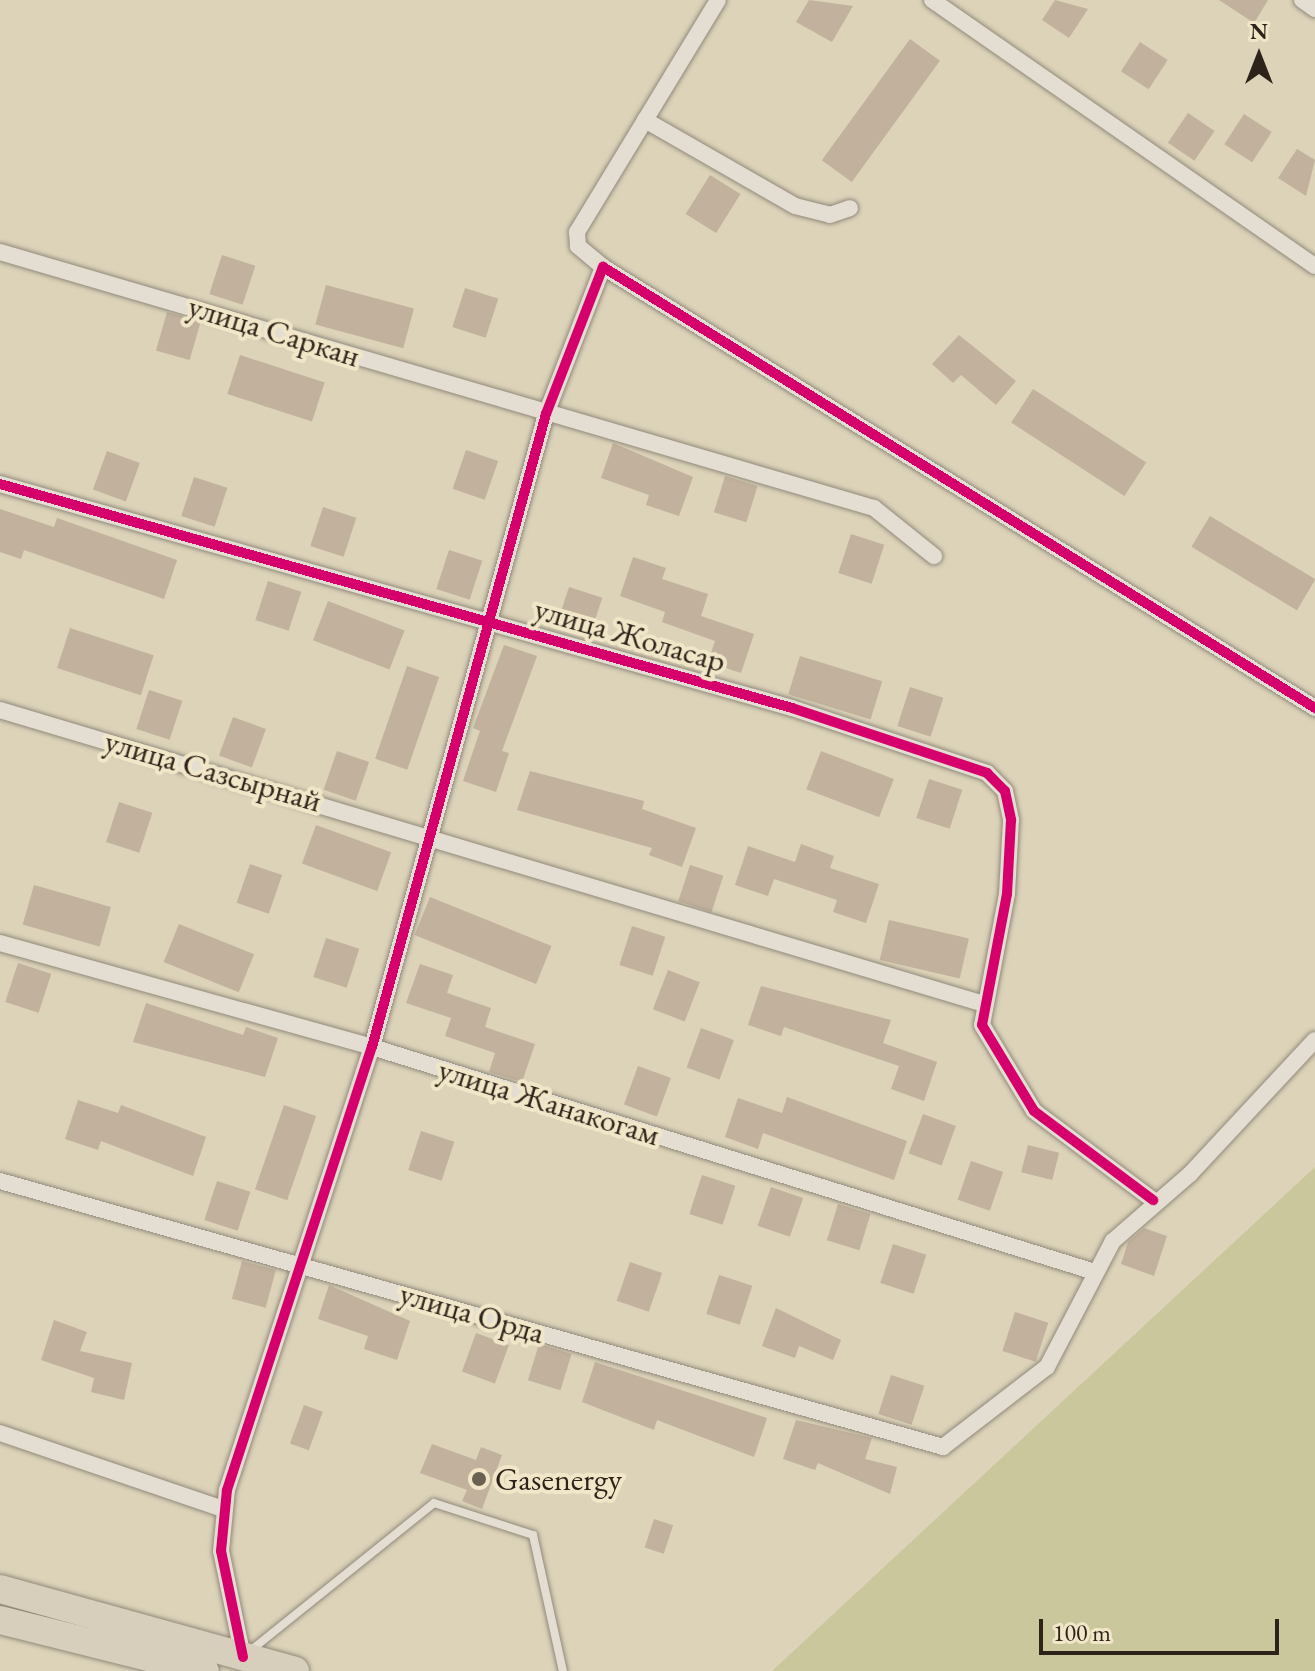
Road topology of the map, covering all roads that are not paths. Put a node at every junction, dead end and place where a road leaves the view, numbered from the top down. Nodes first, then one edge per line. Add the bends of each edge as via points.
1 (718, 0) edge
2 (932, 0) edge
3 (1302, 0) edge
4 (1315, 9) edge
5 (645, 120) junction
6 (850, 208) dead end
7 (0, 252) edge
8 (1315, 266) edge
9 (603, 267) junction
10 (546, 414) junction
11 (0, 484) edge
12 (934, 556) dead end
13 (489, 622) junction
14 (1315, 708) edge
15 (0, 710) edge
16 (426, 832) junction
17 (0, 943) edge
18 (981, 1003) junction
19 (1315, 1040) edge
20 (372, 1047) junction
21 (0, 1181) edge
22 (1153, 1200) junction
23 (304, 1266) junction
24 (1095, 1272) junction
25 (0, 1433) edge
26 (223, 1509) junction
27 (0, 1589) edge
28 (0, 1620) edge
29 (241, 1664) edge
30 (205, 1671) edge
31 (295, 1671) edge
32 (563, 1671) edge

1 - 5 street
2 - 8 street
3 - 4 street
5 - 6 street via 795,206 830,215
5 - 9 street via 577,232 578,246
7 - 10 street, улица Саркан
9 - 10 street
9 - 14 street
10 - 12 street, улица Саркан via 874,508
10 - 13 street
11 - 13 street, улица Жоласар
13 - 16 street
13 - 18 street, улица Жоласар via 987,773 1005,791 1011,820 1007,894
15 - 16 street, улица Сазсырнай
16 - 18 street, улица Сазсырнай
16 - 20 street
17 - 20 street, улица Жанакогам
18 - 22 street via 982,1025 1002,1067 1034,1111
19 - 22 street via 1190,1174
20 - 23 street
20 - 24 street, улица Жанакогам
21 - 23 street, улица Орда
22 - 24 street
23 - 24 street, улица Орда via 943,1447 1047,1367
23 - 26 street
25 - 26 street
26 - 29 street via 221,1551
27 - 29 highway
28 - 30 highway
29 - 31 highway
29 - 32 lane via 434,1503 533,1535

